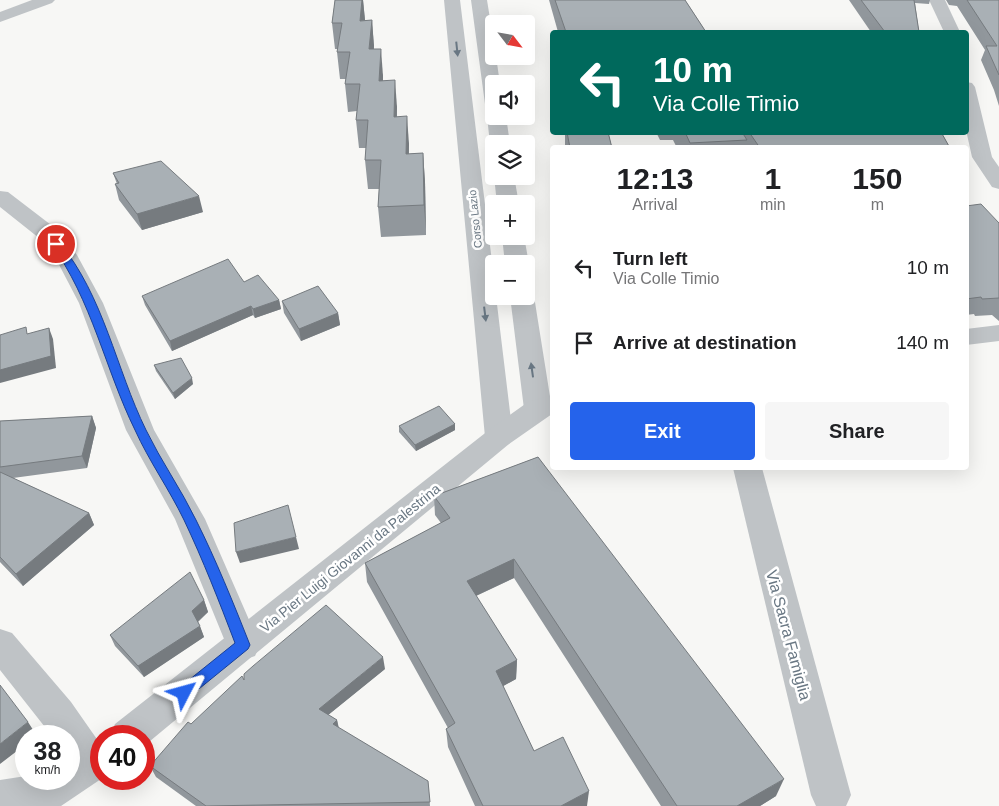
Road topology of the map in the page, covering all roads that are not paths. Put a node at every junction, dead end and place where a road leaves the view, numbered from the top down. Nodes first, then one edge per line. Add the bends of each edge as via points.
1 (47, 0) edge
2 (452, 0) edge
3 (479, 0) edge
4 (937, 0) edge
5 (0, 17) edge
6 (951, 30) edge
7 (490, 75) edge
8 (969, 100) edge
9 (999, 183) edge
10 (0, 197) edge
11 (523, 305) edge
12 (526, 332) junction
13 (999, 333) edge
14 (969, 337) edge
15 (550, 356) edge
16 (545, 407) edge
17 (499, 437) junction
18 (746, 470) edge
19 (0, 644) edge
20 (243, 645) junction
21 (142, 725) edge
22 (90, 753) edge
23 (90, 765) edge
24 (831, 795) dead end
25 (0, 799) edge
26 (46, 799) edge

1 - 5 street
2 -> 17 street, Corso Lazio
3 - 7 street
4 - 6 street
8 - 9 street via 982,157
10 - 20 street via 47,233 65,255 91,303 140,430 190,519
11 - 12 street
12 - 15 street
16 -> 12 street
13 - 14 street
16 - 17 street, Via Pier Luigi Giovanni da Palestrina
17 - 20 street, Via Pier Luigi Giovanni da Palestrina
18 - 24 street, Via Sacra Famiglia
19 - 22 street
20 - 21 street, Via Pier Luigi Giovanni da Palestrina
23 - 26 street
25 - 26 street

